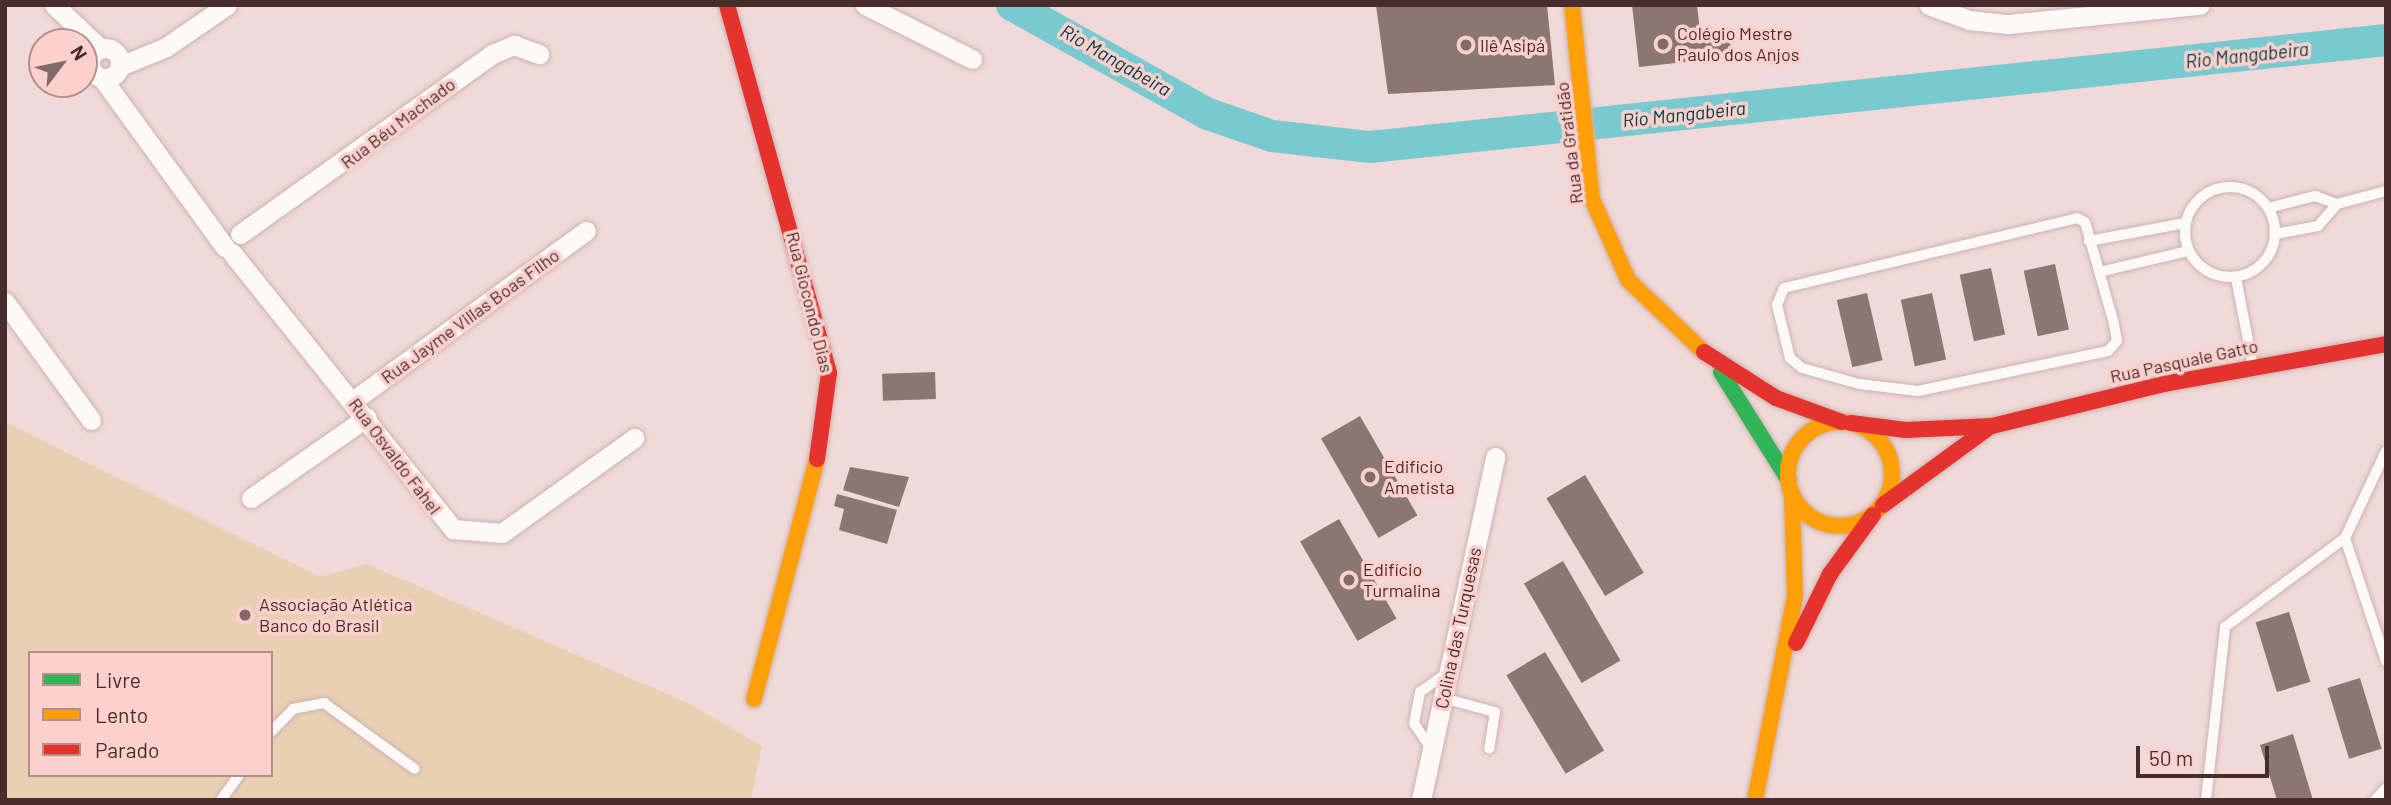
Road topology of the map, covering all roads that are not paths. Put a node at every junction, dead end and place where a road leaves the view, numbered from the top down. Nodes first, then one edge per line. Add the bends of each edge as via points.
1 (227, 5) edge
2 (717, 5) edge
3 (727, 5) edge
4 (865, 5) edge
5 (1572, 5) edge
6 (1929, 5) edge
7 (2200, 5) edge
8 (60, 13) edge
9 (70, 28) edge
10 (734, 29) junction
11 (539, 54) dead end
12 (972, 59) dead end
13 (104, 62) edge
14 (2386, 191) edge
15 (2337, 204) junction
16 (2269, 208) junction
17 (2185, 223) junction
18 (586, 231) dead end
19 (2275, 234) junction
20 (2089, 242) junction
21 (237, 243) junction
22 (2188, 251) junction
23 (2099, 272) junction
24 (2236, 278) junction
25 (5, 302) edge
26 (2386, 344) edge
27 (1712, 360) junction
28 (2253, 366) junction
29 (354, 400) junction
30 (367, 417) junction
31 (91, 420) dead end
32 (1846, 423) junction
33 (1992, 426) junction
34 (634, 438) dead end
35 (2386, 451) edge
36 (1494, 457) dead end
37 (1790, 487) junction
38 (251, 498) dead end
39 (1877, 510) junction
40 (2344, 538) junction
41 (2386, 662) edge
42 (1784, 670) junction
43 (1449, 672) junction
44 (1443, 698) junction
45 (754, 699) dead end
46 (273, 730) edge
47 (1489, 749) dead end
48 (1432, 750) junction
49 (415, 769) dead end
50 (238, 777) edge
51 (2386, 788) edge
52 (221, 800) edge
53 (1421, 800) edge
54 (1755, 800) edge
55 (2206, 800) edge
56 (2375, 800) edge

1 - 13 street via 148,54
2 - 10 street, Rua Giocondo Dias
3 - 10 street, Rua Giocondo Dias
4 - 12 street
5 - 27 street, Rua da Gratidão via 1592,198 1613,256 1648,304
6 - 7 street via 1969,20 2008,24
8 - 9 street, Rua Osvaldo Fahel
8 - 13 street, Rua Osvaldo Fahel
10 - 45 street, Rua Giocondo Dias via 818,321 829,386 827,421
11 - 21 street, Rua Béu Machado via 514,45 492,54
13 - 21 street, Rua Osvaldo Fahel via 127,106 207,214
14 - 15 lane
15 - 16 lane via 2315,196
15 - 19 lane via 2318,226
16 - 17 lane via 2248,191 2221,187 2198,200
16 - 19 lane
17 - 20 lane
17 - 22 lane
18 - 29 street, Rua Jayme Villas Boas Filho
19 - 24 lane via 2263,263
20 - 23 lane
20 - 23 lane via 2077,218 1793,284 1777,295 1790,358 1802,368 1859,384 1918,391 2108,351 2117,341
21 - 29 street, Rua Osvaldo Fahel via 257,283
22 - 23 lane
22 - 24 lane via 2208,272
24 - 28 lane
25 - 31 street
26 - 28 street, Rua Pasquale Gatto
27 - 32 street, Rua da Gratidão via 1776,398
27 - 37 street, Rua da Gratidão via 1756,420
28 - 33 street, Rua Pasquale Gatto
29 - 30 street, Rua Osvaldo Fahel
30 - 34 street, Rua Osvaldo Fahel via 442,519 470,535 502,533
30 - 38 street
32 - 33 street, Rua Pasquale Gatto via 1906,430
32 - 37 street via 1801,439
32 - 39 street via 1874,436 1889,457 1888,493
33 - 39 street, Rua Pasquale Gatto
35 - 40 lane
36 - 43 street, Colina das Turquesas
37 - 39 street via 1808,515 1835,526
37 - 42 street, Rua da Gratidão via 1796,561
39 - 42 street, Rua da Gratidão via 1830,574
40 - 41 lane
40 - 55 lane via 2225,627
42 - 54 street, Rua da Gratidão
43 - 44 street, Colina das Turquesas
43 - 48 lane via 1420,692 1414,723
44 - 47 lane via 1494,712
44 - 48 street, Colina das Turquesas
46 - 49 lane via 293,709 324,703
48 - 53 street, Colina das Turquesas
50 - 52 lane
51 - 56 lane

